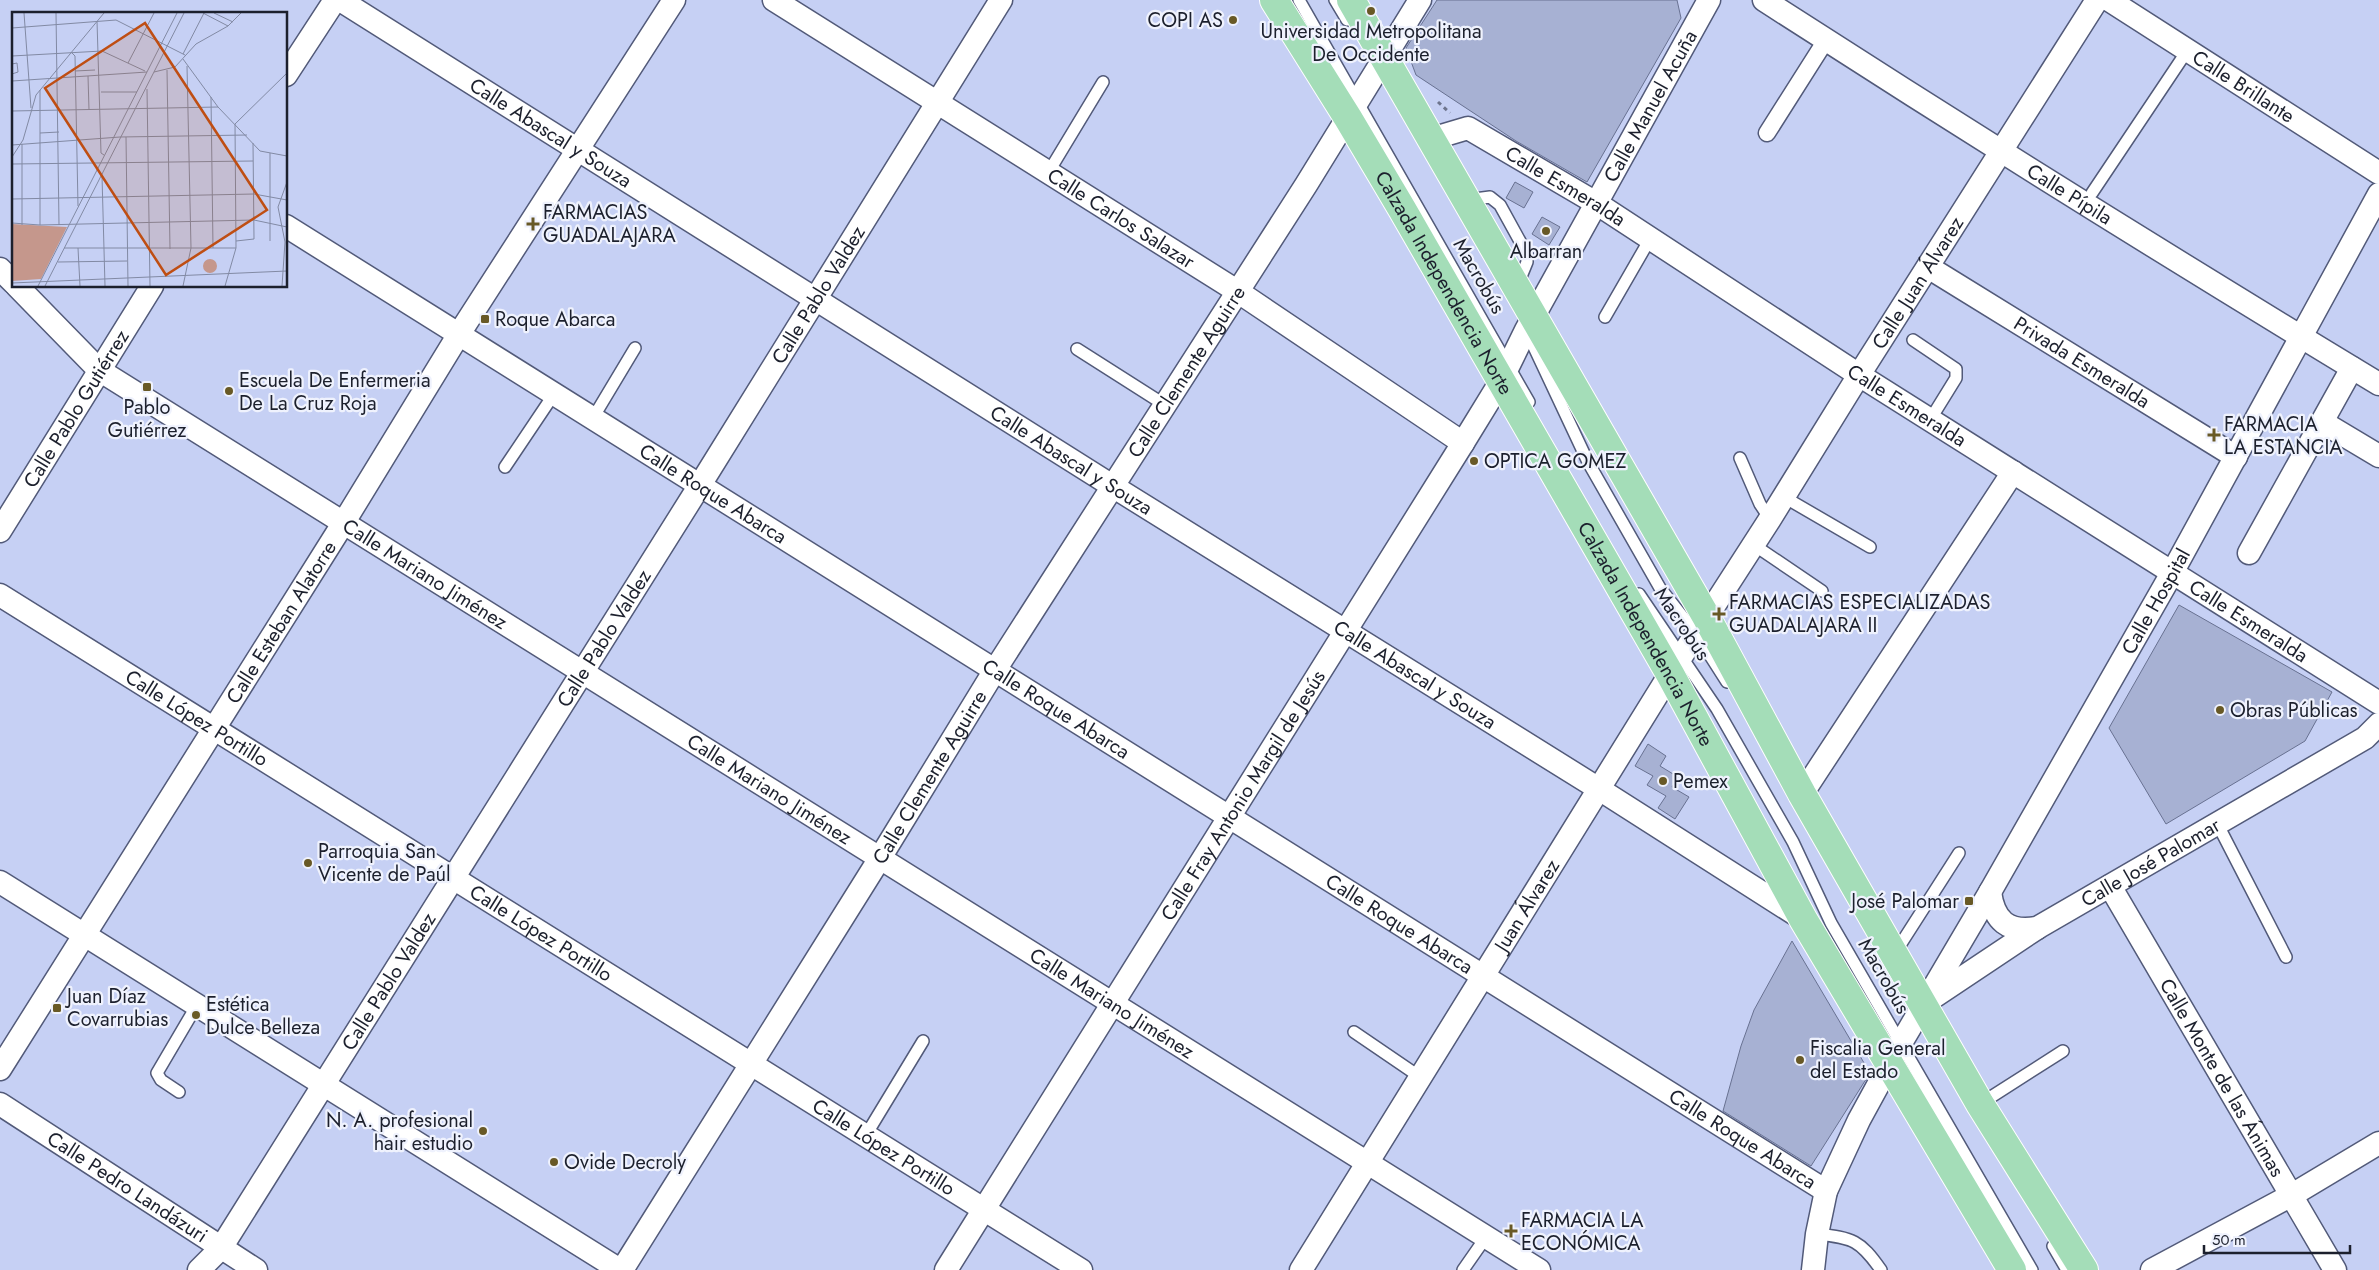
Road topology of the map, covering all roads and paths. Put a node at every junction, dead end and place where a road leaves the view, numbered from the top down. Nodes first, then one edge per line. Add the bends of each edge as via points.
1 (335, 0) edge
2 (340, 0) edge
3 (674, 0) edge
4 (774, 0) edge
5 (1000, 0) edge
6 (1335, 0) edge
7 (1351, 0) edge
8 (1420, 0) edge
9 (1709, 0) edge
10 (1764, 0) edge
11 (2097, 0) edge
12 (2108, 0) edge
13 (1278, 3) edge
14 (1353, 31) dead end
15 (1826, 40) junction
16 (2187, 51) junction
17 (1378, 67) junction
18 (288, 72) edge
19 (1103, 82) dead end
20 (936, 102) junction
21 (1353, 109) junction
22 (1767, 133) dead end
23 (1431, 139) junction
24 (578, 150) junction
25 (2000, 151) junction
26 (1048, 172) junction
27 (2379, 173) edge
28 (2092, 194) dead end
29 (2379, 194) edge
30 (1596, 203) junction
31 (288, 227) edge
32 (1650, 238) junction
33 (1928, 267) junction
34 (0, 269) edge
35 (12, 281) edge
36 (19, 288) edge
37 (151, 288) edge
38 (1237, 291) junction
39 (814, 298) junction
40 (1605, 317) dead end
41 (1527, 322) junction
42 (459, 334) junction
43 (2301, 339) junction
44 (1913, 340) dead end
45 (635, 348) dead end
46 (1077, 349) dead end
47 (2352, 368) junction
48 (100, 370) junction
49 (1504, 373) junction
50 (1859, 375) junction
51 (2379, 384) edge
52 (554, 394) junction
53 (1165, 405) junction
54 (1535, 412) dead end
55 (593, 418) junction
56 (1930, 420) junction
57 (2322, 422) junction
58 (1463, 443) junction
59 (2379, 456) edge
60 (1740, 458) dead end
61 (2236, 458) junction
62 (1562, 463) dead end
63 (505, 467) dead end
64 (2013, 472) junction
65 (700, 485) junction
66 (1114, 487) junction
67 (1784, 498) junction
68 (1770, 519) junction
69 (344, 522) junction
70 (0, 531) edge
71 (1602, 532) dead end
72 (1754, 545) junction
73 (1870, 547) dead end
74 (2249, 553) dead end
75 (2172, 572) junction
76 (1632, 583) dead end
77 (1822, 591) dead end
78 (0, 595) edge
79 (1702, 626) junction
80 (1345, 631) junction
81 (1676, 665) junction
82 (995, 670) junction
83 (581, 671) junction
84 (2379, 703) edge
85 (2379, 724) edge
86 (214, 728) junction
87 (1599, 789) junction
88 (1802, 794) junction
89 (1230, 816) junction
90 (2218, 825) junction
91 (1959, 853) dead end
92 (880, 858) junction
93 (452, 877) junction
94 (0, 882) edge
95 (2110, 886) junction
96 (1990, 892) junction
97 (1803, 919) junction
98 (2037, 928) junction
99 (84, 934) junction
100 (1895, 953) junction
101 (2286, 957) dead end
102 (1482, 974) junction
103 (1112, 1003) junction
104 (197, 1005) junction
105 (1921, 1009) junction
106 (1354, 1032) dead end
107 (923, 1041) dead end
108 (2062, 1051) dead end
109 (1895, 1054) junction
110 (751, 1064) junction
111 (0, 1069) edge
112 (1420, 1076) junction
113 (323, 1084) junction
114 (179, 1092) dead end
115 (0, 1104) edge
116 (1980, 1104) junction
117 (866, 1135) junction
118 (2379, 1143) edge
119 (1367, 1163) junction
120 (1826, 1191) junction
121 (2292, 1195) junction
122 (984, 1209) junction
123 (2032, 1210) dead end
124 (1817, 1234) junction
125 (2047, 1236) dead end
126 (1486, 1237) junction
127 (221, 1248) junction
128 (199, 1270) edge
129 (256, 1270) edge
130 (621, 1270) edge
131 (946, 1270) edge
132 (1081, 1270) edge
133 (1300, 1270) edge
134 (1463, 1270) edge
135 (1539, 1270) edge
136 (1813, 1270) edge
137 (1881, 1270) edge
138 (2012, 1270) edge
139 (2032, 1270) edge
140 (2067, 1270) edge
141 (2084, 1270) edge
142 (2152, 1270) edge
143 (2335, 1270) edge

1 - 18 street
2 - 24 street, Calle Abascal y Souza
3 - 24 street, Calle Esteban Alatorre
4 - 20 street, Calle Carlos Salazar
5 - 20 street, Calle Pablo Valdez
6 - 14 lane
7 - 17 main road
8 - 17 street, Calle Clemente Aguirre
9 - 30 street, Calle Manuel Acuña
10 - 15 street, Calle Pípila
11 - 25 street, Calle Juan Álvarez
12 - 16 street, Calle Brillante
13 - 21 main road, Calzada Independencia Norte
15 - 22 street
15 - 25 street, Calle Pípila
16 - 27 street, Calle Brillante
16 - 28 lane
17 - 21 street, Calle Clemente Aguirre
17 - 23 main road
19 - 26 lane
20 - 26 street, Calle Carlos Salazar
20 - 39 street, Calle Pablo Valdez
21 - 38 street, Calle Clemente Aguirre
21 - 49 main road, Calzada Independencia Norte
23 - 30 street, Calle Esmeralda via 1468,128
23 - 41 main road via 1516,287
24 - 39 street, Calle Abascal y Souza
24 - 42 street, Calle Esteban Alatorre
25 - 33 street, Calle Juan Álvarez
25 - 43 street, Calle Pípila
26 - 38 street, Calle Carlos Salazar
29 - 43 street, Calle Hospital
30 - 32 street, Calle Esmeralda
30 - 41 street, Calle Manuel Acuña
31 - 42 street, Calle Roque Abarca
32 - 40 lane
32 - 50 street, Calle Esmeralda
33 - 50 street, Calle Juan Álvarez
33 - 61 street, Privada Esmeralda
34 - 35 street
36 - 48 street, Calle Mariano Jiménez
37 - 48 street, Calle Pablo Gutiérrez
38 - 53 street, Calle Clemente Aguirre
38 - 58 street, Calle Carlos Salazar
39 - 65 street, Calle Pablo Valdez
39 - 66 street, Calle Abascal y Souza
41 - 49 street, Calle Fray Antonio Margil de Jesús
41 - 79 main road
42 - 52 street, Calle Roque Abarca
42 - 69 street, Calle Esteban Alatorre
43 - 47 street, Calle Pípila
43 - 61 street, Calle Hospital
44 - 56 lane via 1956,369 1956,378
45 - 55 lane
46 - 53 lane
47 - 51 street, Calle Pípila
47 - 57 street
48 - 69 street, Calle Mariano Jiménez
48 - 70 street, Calle Pablo Gutiérrez
49 - 54 lane
49 - 58 street, Calle Fray Antonio Margil de Jesús
49 - 81 main road, Calzada Independencia Norte
50 - 56 street, Calle Esmeralda
50 - 67 street, Calle Juan Álvarez
52 - 55 street, Calle Roque Abarca
52 - 63 lane
53 - 66 street, Calle Clemente Aguirre
55 - 65 street, Calle Roque Abarca
56 - 64 street, Calle Esmeralda
57 - 59 street
57 - 74 street
58 - 80 street, Calle Fray Antonio Margil de Jesús
60 - 68 lane
61 - 75 street, Calle Hospital
62 - 71 lane
64 - 75 street, Calle Esmeralda
64 - 88 street
65 - 82 street, Calle Roque Abarca
65 - 83 street, Calle Pablo Valdez
66 - 80 street, Calle Abascal y Souza
66 - 82 street, Calle Clemente Aguirre
67 - 68 street, Calle Juan Álvarez
67 - 73 lane
68 - 72 street, Calle Juan Álvarez
69 - 83 street, Calle Mariano Jiménez
69 - 86 street, Calle Esteban Alatorre
72 - 77 lane
72 - 79 street, Calle Juan Álvarez
75 - 84 street, Calle Esmeralda
75 - 96 street, Calle Hospital
76 - 81 lane, Macrobús
78 - 86 street, Calle López Portillo
79 - 81 street, Juan Álvarez
79 - 88 main road
79 - 105 lane, Macrobús via 1737,698
80 - 87 street, Calle Abascal y Souza
80 - 89 street, Calle Fray Antonio Margil de Jesús
81 - 87 street, Juan Álvarez
81 - 97 main road, Calzada Independencia Norte
81 - 109 lane, Macrobús via 1717,709 1793,842
82 - 89 street, Calle Roque Abarca
82 - 92 street, Calle Clemente Aguirre
83 - 92 street, Calle Mariano Jiménez
83 - 93 street, Calle Pablo Valdez
85 - 90 street, Calle José Palomar via 2366,738
86 - 93 street, Calle López Portillo
86 - 99 street, Calle Esteban Alatorre
87 - 97 street, Calle Abascal y Souza
87 - 102 street, Juan Álvarez
88 - 100 main road
89 - 102 street, Calle Roque Abarca
89 - 103 street, Calle Fray Antonio Margil de Jesús
90 - 95 street, Calle José Palomar
90 - 101 lane
91 - 100 lane
92 - 103 street, Calle Mariano Jiménez
92 - 110 street, Calle Clemente Aguirre
93 - 110 street, Calle López Portillo
93 - 113 street, Calle Pablo Valdez
94 - 99 street
95 - 98 street, Calle José Palomar
95 - 121 street, Calle Monte de las Ánimas
96 - 98 street via 1998,919 2010,927
96 - 105 street, Calle Hospital
97 - 109 main road, Calzada Independencia Norte
98 - 105 street, Calle José Palomar
99 - 104 street
99 - 111 street, Calle Esteban Alatorre
100 - 105 main road
102 - 112 street, Juan Álvarez
102 - 120 street, Calle Roque Abarca
103 - 119 street, Calle Mariano Jiménez
103 - 122 street, Calle Fray Antonio Margil de Jesús
104 - 113 street
104 - 114 lane via 157,1072 161,1080
105 - 109 street, Calle Hospital
105 - 116 main road
105 - 123 lane, Macrobús
106 - 112 lane
107 - 117 lane
108 - 116 lane
109 - 120 street, Calle Hospital
109 - 138 main road, Calzada Independencia Norte
109 - 139 lane, Macrobús
110 - 117 street, Calle López Portillo
110 - 130 street, Calle Clemente Aguirre
112 - 119 street, Juan Álvarez
113 - 127 street, Calle Pablo Valdez
113 - 130 street
115 - 127 street, Calle Pedro Landázuri
116 - 141 main road
117 - 122 street, Calle López Portillo
118 - 121 street
119 - 126 street, Calle Mariano Jiménez
119 - 133 street, Juan Álvarez
120 - 124 street, Calle Hospital
121 - 142 street
121 - 143 street, Calle Monte de las Ánimas
122 - 131 street, Calle Fray Antonio Margil de Jesús
122 - 132 street, Calle López Portillo
124 - 136 street, Calle Hospital
124 - 137 lane via 1846,1238 1859,1244
125 - 140 lane
126 - 134 lane
126 - 135 street, Calle Mariano Jiménez
127 - 128 street, Calle Pablo Valdez
127 - 129 street, Calle Pedro Landázuri

